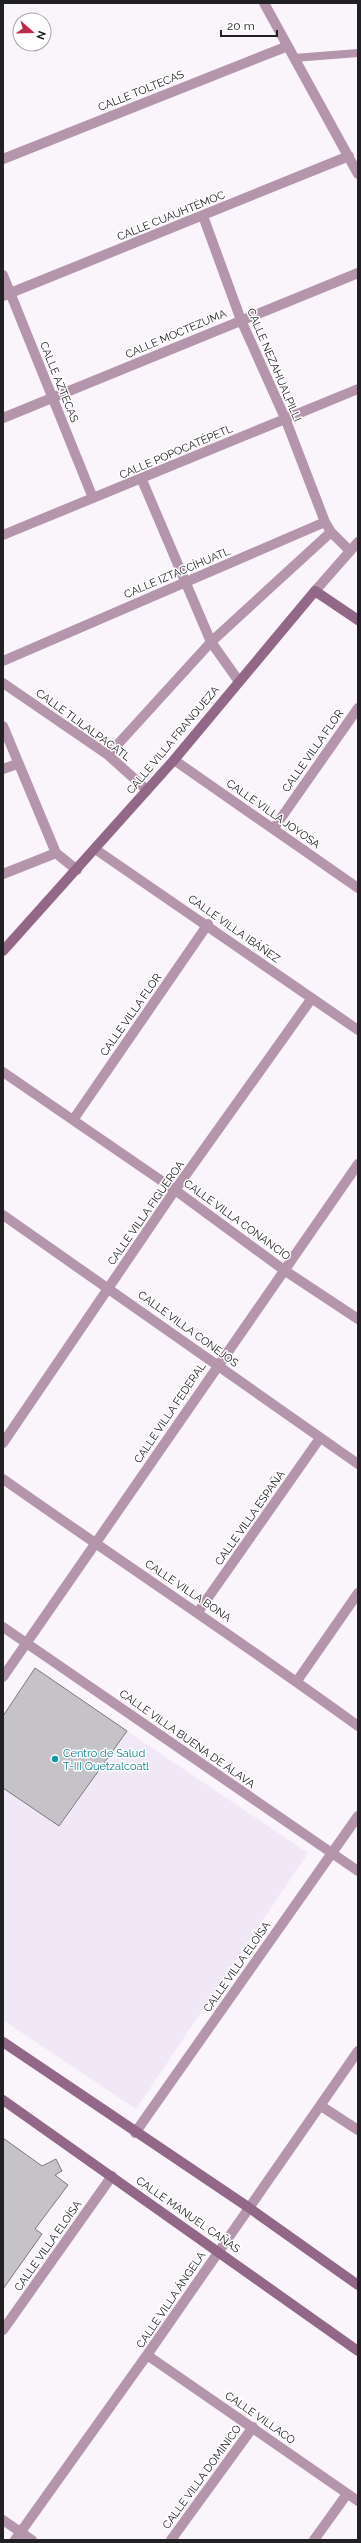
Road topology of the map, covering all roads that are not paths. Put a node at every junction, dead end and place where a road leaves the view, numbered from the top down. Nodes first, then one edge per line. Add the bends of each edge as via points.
1 (264, 3) edge
2 (288, 46) junction
3 (358, 53) edge
4 (294, 58) junction
5 (349, 156) junction
6 (3, 159) edge
7 (358, 174) edge
8 (203, 216) junction
9 (358, 273) edge
10 (3, 275) edge
11 (7, 295) edge
12 (241, 320) junction
13 (358, 390) edge
14 (52, 399) junction
15 (3, 418) edge
16 (285, 418) junction
17 (142, 480) junction
18 (93, 498) junction
19 (325, 522) junction
20 (331, 532) junction
21 (3, 535) edge
22 (358, 542) edge
23 (350, 551) junction
24 (186, 582) junction
25 (315, 591) junction
26 (358, 620) edge
27 (211, 642) junction
28 (3, 661) edge
29 (238, 680) junction
30 (3, 683) edge
31 (358, 708) edge
32 (3, 726) edge
33 (108, 756) junction
34 (174, 760) junction
35 (17, 764) junction
36 (3, 769) edge
37 (147, 790) junction
38 (274, 828) junction
39 (95, 849) junction
40 (56, 853) junction
41 (77, 870) junction
42 (3, 874) edge
43 (358, 888) edge
44 (208, 924) junction
45 (3, 951) edge
46 (312, 998) junction
47 (358, 1030) edge
48 (3, 1072) edge
49 (73, 1120) junction
50 (358, 1164) edge
51 (176, 1190) junction
52 (4, 1219) edge
53 (284, 1270) junction
54 (109, 1288) junction
55 (358, 1319) edge
56 (217, 1365) junction
57 (320, 1438) junction
58 (3, 1443) edge
59 (358, 1464) edge
60 (3, 1479) edge
61 (95, 1544) junction
62 (358, 1593) edge
63 (198, 1612) junction
64 (3, 1626) edge
65 (26, 1643) junction
66 (3, 1677) edge
67 (297, 1681) junction
68 (358, 1726) edge
69 (358, 1816) edge
70 (332, 1853) junction
71 (358, 1871) edge
72 (3, 2042) edge
73 (358, 2051) edge
74 (3, 2100) edge
75 (321, 2106) junction
76 (358, 2130) edge
77 (135, 2132) junction
78 (112, 2176) junction
79 (248, 2207) junction
80 (219, 2251) junction
81 (358, 2285) edge
82 (3, 2330) edge
83 (358, 2351) edge
84 (147, 2355) junction
85 (253, 2427) junction
86 (347, 2494) junction
87 (358, 2501) edge
88 (3, 2520) edge
89 (17, 2536) edge
90 (32, 2540) edge
91 (171, 2540) edge
92 (314, 2540) edge

1 - 2 street
2 - 4 street
2 - 6 street, CALLE TOLTECAS
3 - 4 lane
4 - 5 street
5 - 7 street
5 - 8 street, CALLE CUAUHTÉMOC
8 - 11 street, CALLE CUAUHTÉMOC
8 - 12 street, CALLE NEZAHUALPILLI
9 - 12 street, CALLE MOCTEZUMA
10 - 11 street, CALLE AZTECAS
11 - 14 street, CALLE AZTECAS
12 - 14 street, CALLE MOCTEZUMA
12 - 16 street, CALLE NEZAHUALPILLI
13 - 16 street, CALLE POPOCATÉPETL
14 - 15 street, CALLE MOCTEZUMA
14 - 18 street, CALLE AZTECAS
16 - 17 street, CALLE POPOCATÉPETL
16 - 19 street, CALLE NEZAHUALPILLI
17 - 18 street, CALLE POPOCATÉPETL
17 - 24 street
18 - 21 street, CALLE POPOCATÉPETL
19 - 20 street
19 - 24 street, CALLE IZTACCÍHUATL
20 - 23 street
20 - 27 street
22 - 23 street, CALLE VILLA FRANQUEZA
23 - 25 street, CALLE VILLA FRANQUEZA
24 - 27 street
24 - 28 street, CALLE IZTACCÍHUATL
25 - 26 street
25 - 29 street, CALLE VILLA FRANQUEZA
27 - 29 street
27 - 33 street
29 - 34 street, CALLE VILLA FRANQUEZA
30 - 33 street, CALLE TLILALPACATL
31 - 38 street, CALLE VILLA FLOR
32 - 35 street
33 - 37 street, CALLE TLILALPACATL
34 - 37 street, CALLE VILLA FRANQUEZA
34 - 38 street, CALLE VILLA JOYOSA
35 - 36 street
35 - 40 street
37 - 39 street, CALLE VILLA FRANQUEZA
38 - 43 street, CALLE VILLA JOYOSA
39 - 41 street, CALLE VILLA FRANQUEZA
39 - 44 street, CALLE VILLA IBÁÑEZ
40 - 41 street
40 - 42 street
41 - 45 street, CALLE VILLA FRANQUEZA
44 - 46 street, CALLE VILLA IBÁÑEZ
44 - 49 street, CALLE VILLA FLOR
46 - 47 street, CALLE VILLA IBÁÑEZ
46 - 51 street, CALLE VILLA FIGUEROA
48 - 49 street, CALLE VILLA CONANCIO
49 - 51 street, CALLE VILLA CONANCIO
50 - 53 street, CALLE VILLA FEDERAL
51 - 53 street, CALLE VILLA CONANCIO
51 - 54 street, CALLE VILLA FIGUEROA
52 - 54 street, CALLE VILLA CONEJOS
53 - 55 street, CALLE VILLA CONANCIO
53 - 56 street, CALLE VILLA FEDERAL
54 - 56 street, CALLE VILLA CONEJOS
54 - 58 street, CALLE VILLA FIGUEROA
56 - 57 street, CALLE VILLA CONEJOS
56 - 61 street, CALLE VILLA FEDERAL
57 - 59 street, CALLE VILLA CONEJOS
57 - 63 street, CALLE VILLA ESPAÑA
60 - 61 street, CALLE VILLA BONA
61 - 63 street, CALLE VILLA BONA
61 - 65 street, CALLE VILLA FEDERAL
62 - 67 street
63 - 67 street, CALLE VILLA BONA
64 - 65 street, CALLE VILLA BUENA DE ÁLAVA
65 - 66 street, CALLE VILLA FEDERAL
65 - 70 street, CALLE VILLA BUENA DE ÁLAVA
67 - 68 street, CALLE VILLA BONA
69 - 70 street, CALLE VILLA ELOÍSA
70 - 71 street, CALLE VILLA BUENA DE ÁLAVA
70 - 77 street, CALLE VILLA ELOÍSA
72 - 77 street
73 - 75 street, CALLE VILLA ÁNGELA
74 - 78 street, CALLE MANUEL CAÑAS
75 - 76 street
75 - 79 street, CALLE VILLA ÁNGELA
77 - 79 street
78 - 80 street, CALLE MANUEL CAÑAS
78 - 82 street, CALLE VILLA ELOÍSA
79 - 80 street, CALLE VILLA ÁNGELA
79 - 81 street
80 - 83 street, CALLE MANUEL CAÑAS
80 - 84 street, CALLE VILLA ÁNGELA
84 - 85 street, CALLE VILLACO
84 - 89 street, CALLE VILLA ÁNGELA
85 - 86 street, CALLE VILLACO
85 - 91 street, CALLE VILLA DOMINICO
86 - 87 street, CALLE VILLACO
86 - 92 street
88 - 89 street
89 - 90 street

